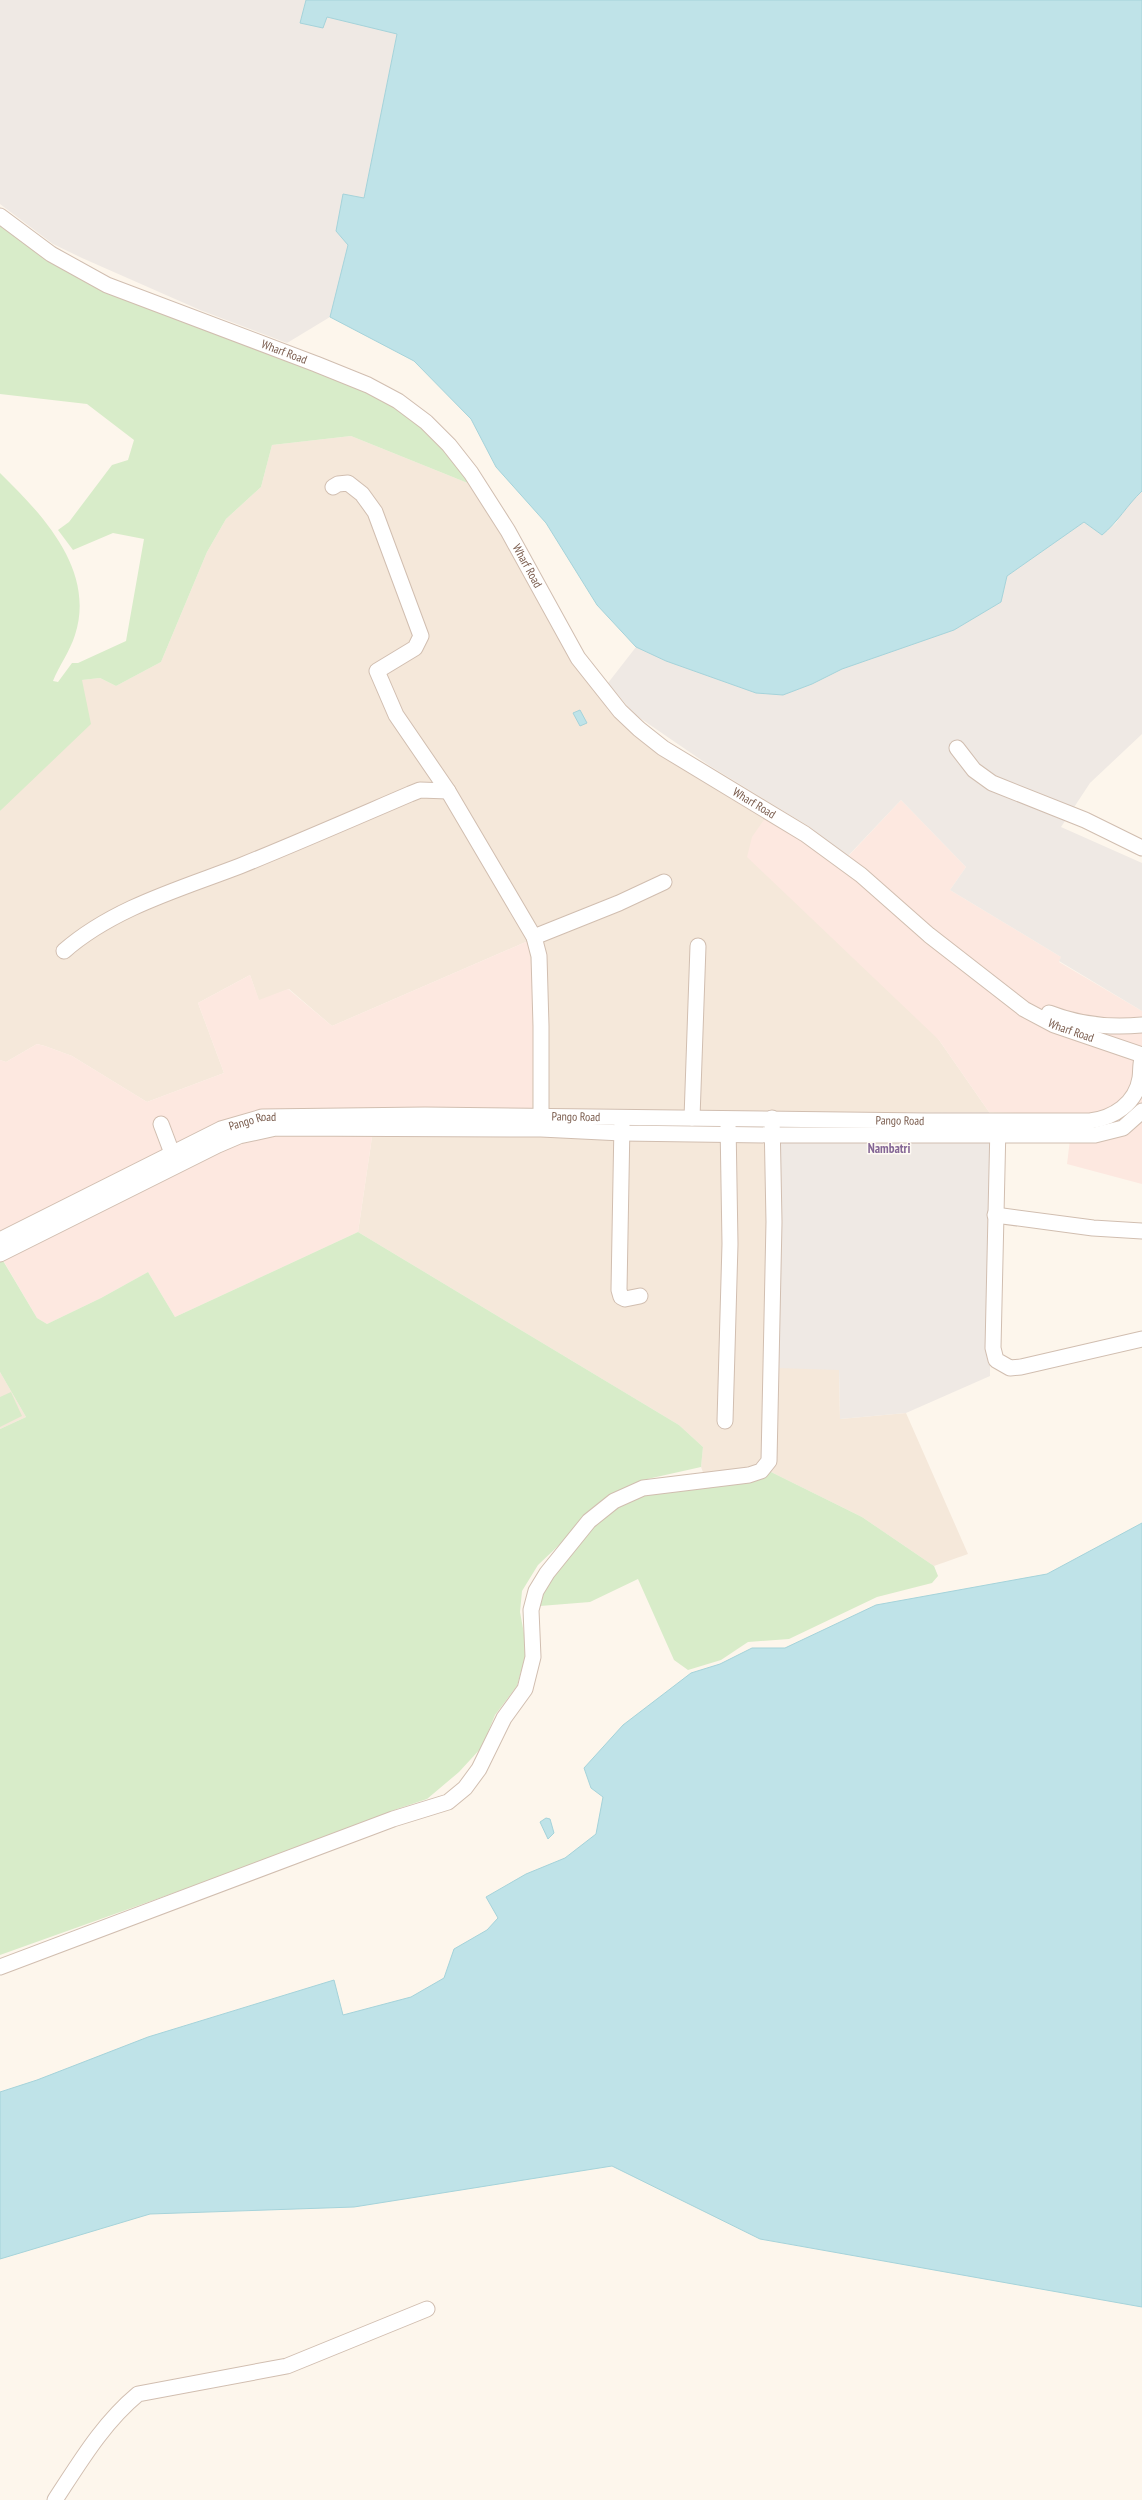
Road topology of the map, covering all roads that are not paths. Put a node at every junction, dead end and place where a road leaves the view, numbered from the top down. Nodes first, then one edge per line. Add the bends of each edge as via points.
1 (0, 216) edge
2 (333, 487) dead end
3 (957, 748) dead end
4 (448, 792) junction
5 (1142, 848) edge
6 (664, 882) dead end
7 (534, 937) junction
8 (698, 946) dead end
9 (64, 951) dead end
10 (1006, 995) junction
11 (1142, 1025) edge
12 (1142, 1056) edge
13 (1142, 1060) edge
14 (1138, 1107) edge
15 (621, 1116) junction
16 (692, 1118) junction
17 (728, 1118) junction
18 (772, 1118) junction
19 (541, 1123) junction
20 (161, 1124) dead end
21 (998, 1126) junction
22 (622, 1133) junction
23 (729, 1134) junction
24 (772, 1135) junction
25 (174, 1159) junction
26 (995, 1215) junction
27 (1142, 1231) edge
28 (0, 1240) edge
29 (0, 1254) edge
30 (640, 1296) dead end
31 (1142, 1339) edge
32 (725, 1422) dead end
33 (0, 1967) edge
34 (427, 2309) dead end
35 (55, 2500) edge

1 - 10 street, Wharf Road via 51,254 107,285 368,385 398,401 426,422 449,445 471,473 508,531 578,658 620,711 663,748 805,834 860,875 929,935
2 - 4 street via 348,483 362,494 375,512 421,638 415,648 380,668 377,674 396,715
3 - 5 street via 974,770 992,782 1084,820
4 - 7 street
4 - 9 street via 420,790 264,856 131,908 92,928
6 - 7 street
7 - 19 street via 539,963
8 - 16 street
10 - 11 street, Wharf Road via 1054,1015 1089,1024 1111,1027
10 - 12 street, Wharf Road via 1024,1009 1054,1025
13 - 14 street, Pango Road
14 - 21 street, Pango Road via 1121,1110 1105,1119
15 - 16 street, Pango Road
15 - 19 street, Pango Road
15 - 22 street
16 - 17 street, Pango Road
17 - 18 street, Pango Road
17 - 23 street
18 - 21 street, Pango Road via 927,1121
18 - 24 street
19 - 22 street, Pango Road
19 - 25 street, Pango Road via 425,1115 262,1117 221,1129
20 - 25 street
21 - 24 street, Pango Road
21 - 26 street
22 - 23 street, Pango Road
22 - 30 street via 619,1290 621,1297 626,1299
23 - 24 street, Pango Road
23 - 32 street via 730,1244
24 - 33 street via 774,1222 769,1461 761,1471 750,1475 643,1488 614,1501 589,1521 547,1573 536,1591 531,1610 533,1656 525,1689 504,1718 480,1769 465,1788 448,1802 394,1819
25 - 28 street, Pango Road
25 - 29 street, Pango Road
26 - 27 street via 1093,1228
26 - 31 street via 993,1348 994,1355 1001,1365 1010,1368 1021,1367
34 - 35 street via 287,2366 138,2394 104,2427

